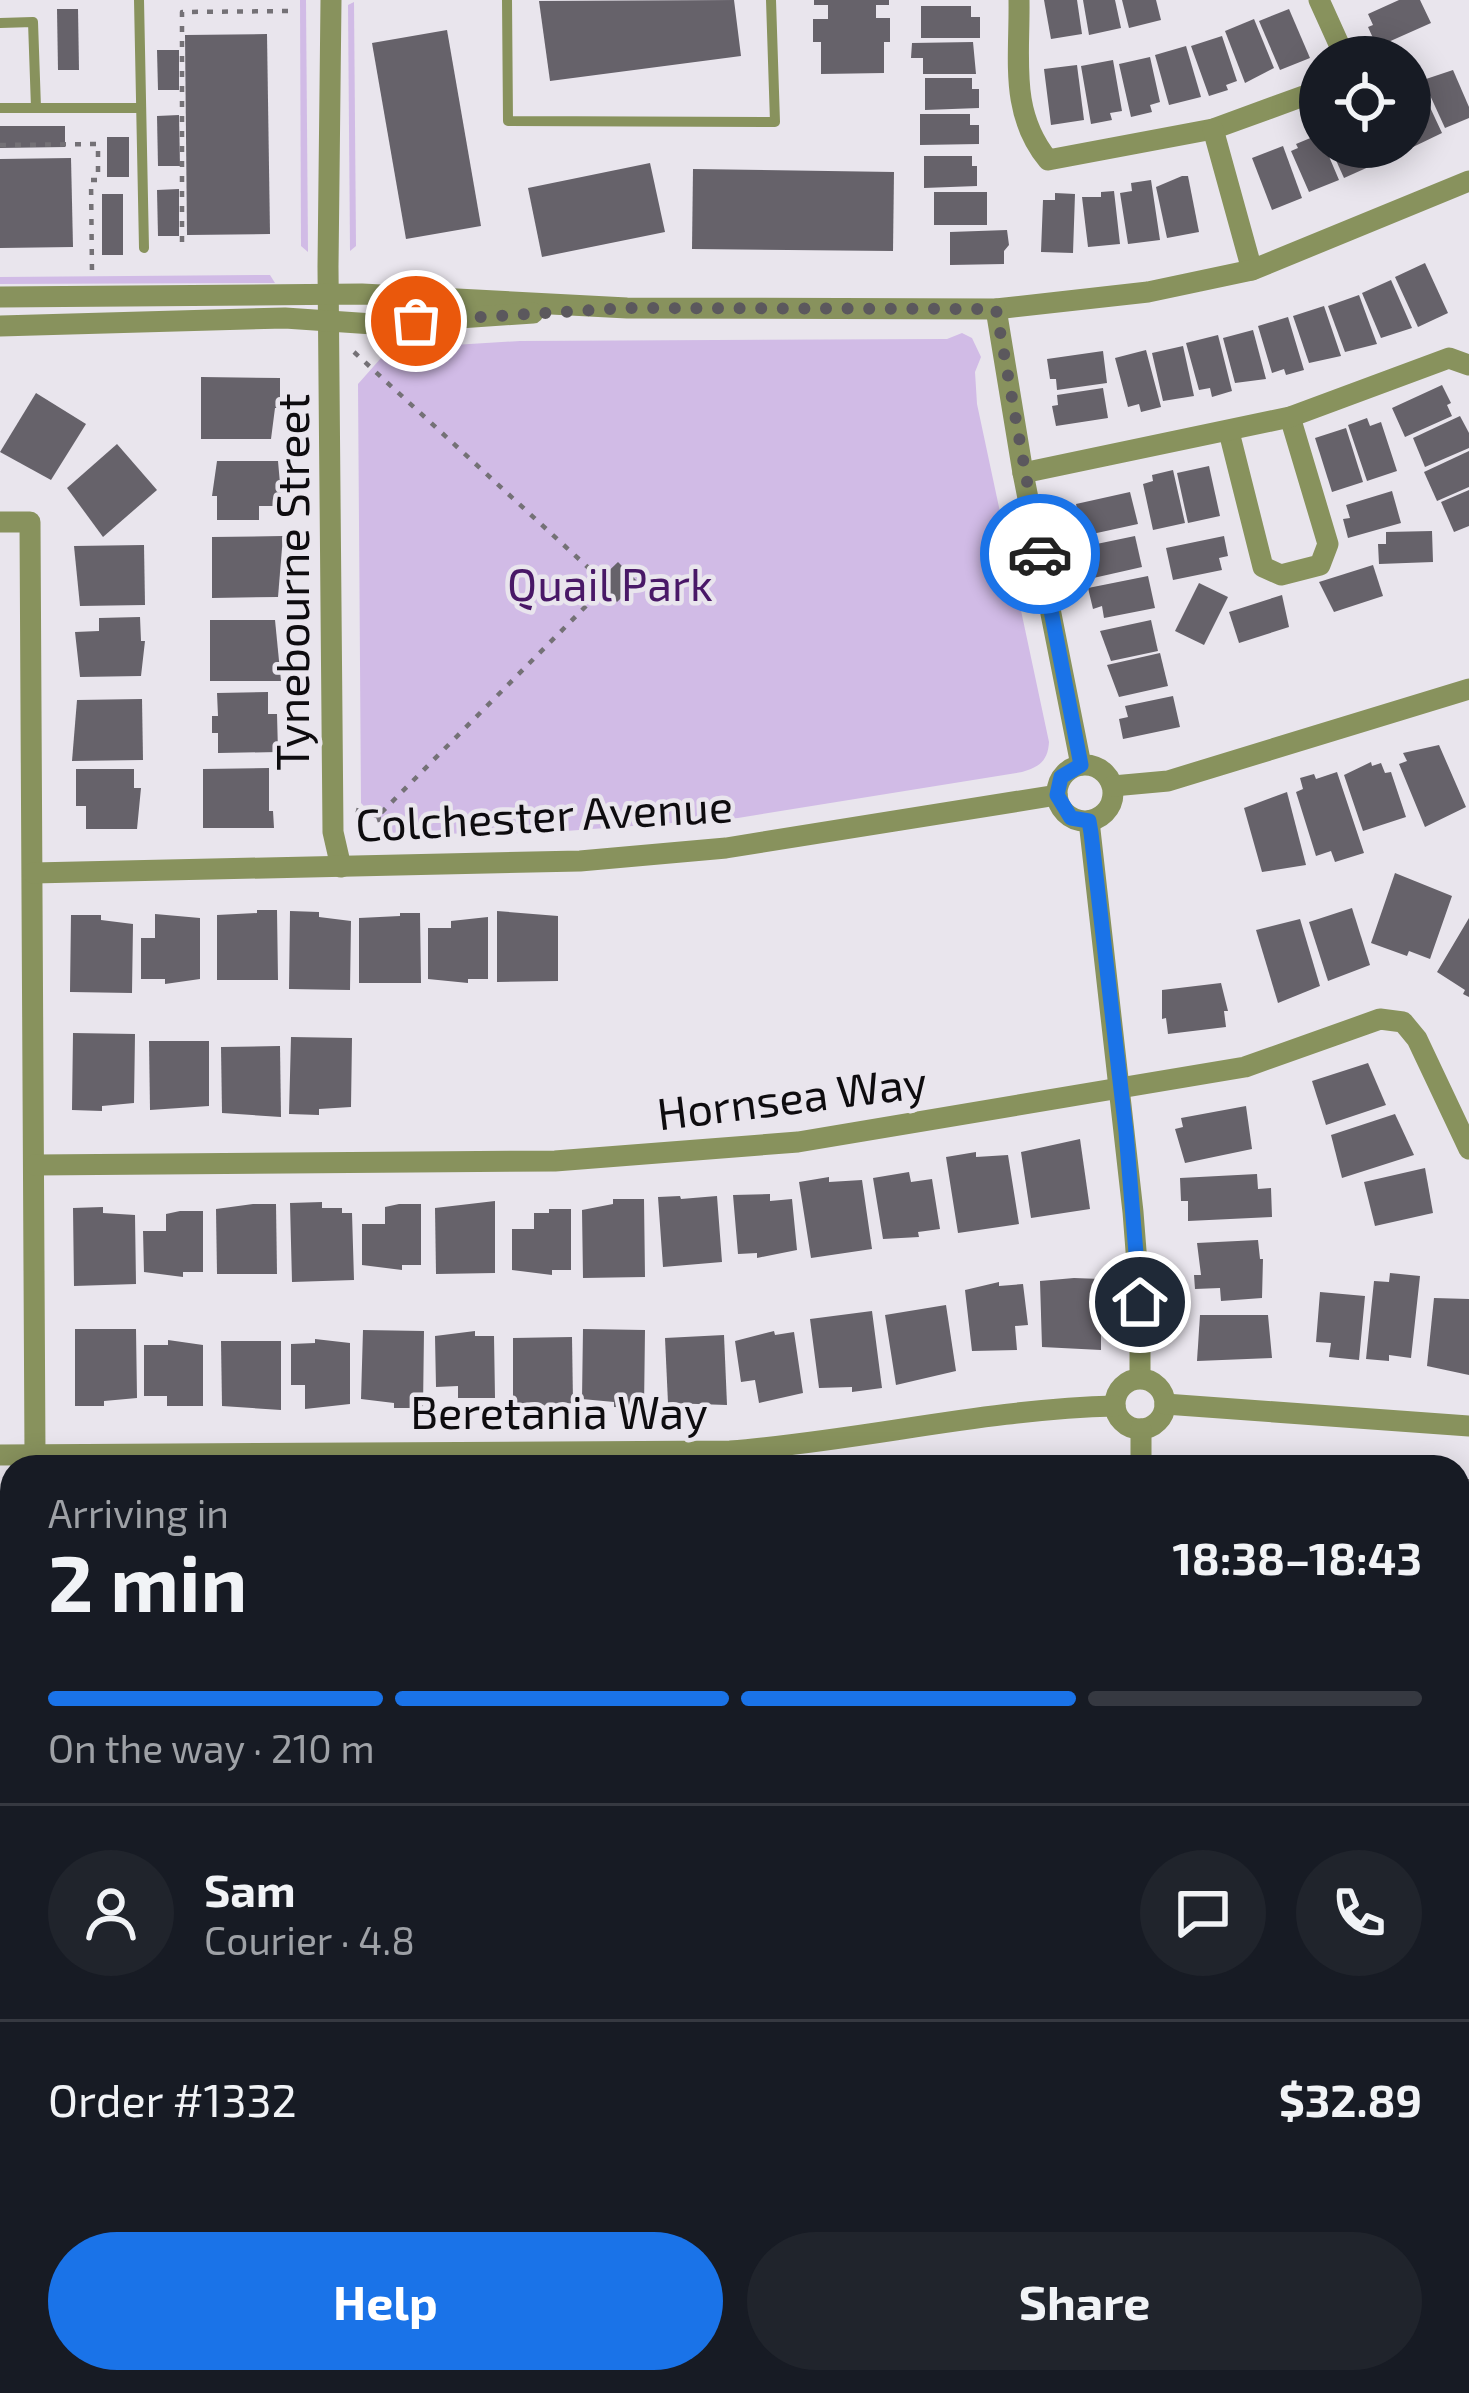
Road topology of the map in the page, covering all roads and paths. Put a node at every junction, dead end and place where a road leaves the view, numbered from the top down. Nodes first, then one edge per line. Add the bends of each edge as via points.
1 (139, 0) edge
2 (331, 0) edge
3 (507, 0) edge
4 (771, 0) edge
5 (1018, 0) edge
6 (1318, 0) edge
7 (295, 11) dead end
8 (0, 22) edge
9 (1335, 36) edge
10 (1299, 98) edge
11 (0, 108) edge
12 (36, 108) junction
13 (140, 108) junction
14 (1213, 129) junction
15 (0, 146) edge
16 (1469, 181) edge
17 (182, 242) dead end
18 (144, 248) dead end
19 (1252, 270) junction
20 (92, 275) dead end
21 (328, 295) junction
22 (0, 297) edge
23 (627, 308) junction
24 (996, 309) junction
25 (329, 321) junction
26 (0, 326) edge
27 (354, 352) dead end
28 (1469, 365) edge
29 (1290, 417) junction
30 (1228, 432) junction
31 (1023, 473) junction
32 (0, 522) edge
33 (1469, 689) edge
34 (1081, 765) junction
35 (1113, 787) junction
36 (1057, 795) junction
37 (356, 810) dead end
38 (378, 816) junction
39 (1089, 821) junction
40 (387, 843) dead end
41 (340, 867) junction
42 (33, 873) junction
43 (1120, 1088) junction
44 (1469, 1149) edge
45 (35, 1165) junction
46 (1140, 1378) junction
47 (1166, 1404) junction
48 (1115, 1406) junction
49 (1469, 1426) edge
50 (1141, 1429) junction
51 (0, 1455) edge
52 (35, 1455) junction
53 (1141, 1455) edge

1 - 13 lane
2 - 21 street, Tynebourne Street
3 - 4 lane via 508,121 775,122
5 - 14 street via 1021,115 1048,160
6 - 9 street
7 - 17 path via 182,12
8 - 12 lane via 33,22
10 - 14 street
11 - 12 lane
12 - 13 lane
13 - 18 lane
14 - 19 street
15 - 20 path via 98,145
16 - 19 street
19 - 24 street via 1148,292
21 - 22 street
21 - 23 street
21 - 25 street, Tynebourne Street
23 - 24 street
23 - 25 street
24 - 31 street
25 - 26 street
25 - 41 street, Tynebourne Street via 333,832
27 - 38 path via 592,572 593,586 588,604
28 - 29 street via 1449,358
29 - 30 street
29 - 30 street via 1328,544 1320,565 1281,575 1263,567
30 - 31 street
31 - 34 street
32 - 42 street via 30,522
33 - 35 street via 1168,782
34 - 35 street via 1103,771
34 - 36 street via 1061,777
35 - 39 street via 1106,812
36 - 39 street via 1071,818
36 - 41 street, Colchester Avenue via 726,848
37 - 38 path
38 - 40 path
39 - 43 street
41 - 42 street, Colchester Avenue
42 - 45 street
43 - 44 street, Hornsea Way via 1245,1067 1380,1019 1403,1022
43 - 45 street, Hornsea Way via 677,1154
43 - 46 street
45 - 52 street
46 - 47 street
46 - 48 street via 1119,1390
47 - 49 street
47 - 50 street via 1160,1420
48 - 50 street via 1122,1421
48 - 52 street, Beretania Way via 730,1451
50 - 53 street
51 - 52 street, Beretania Way

